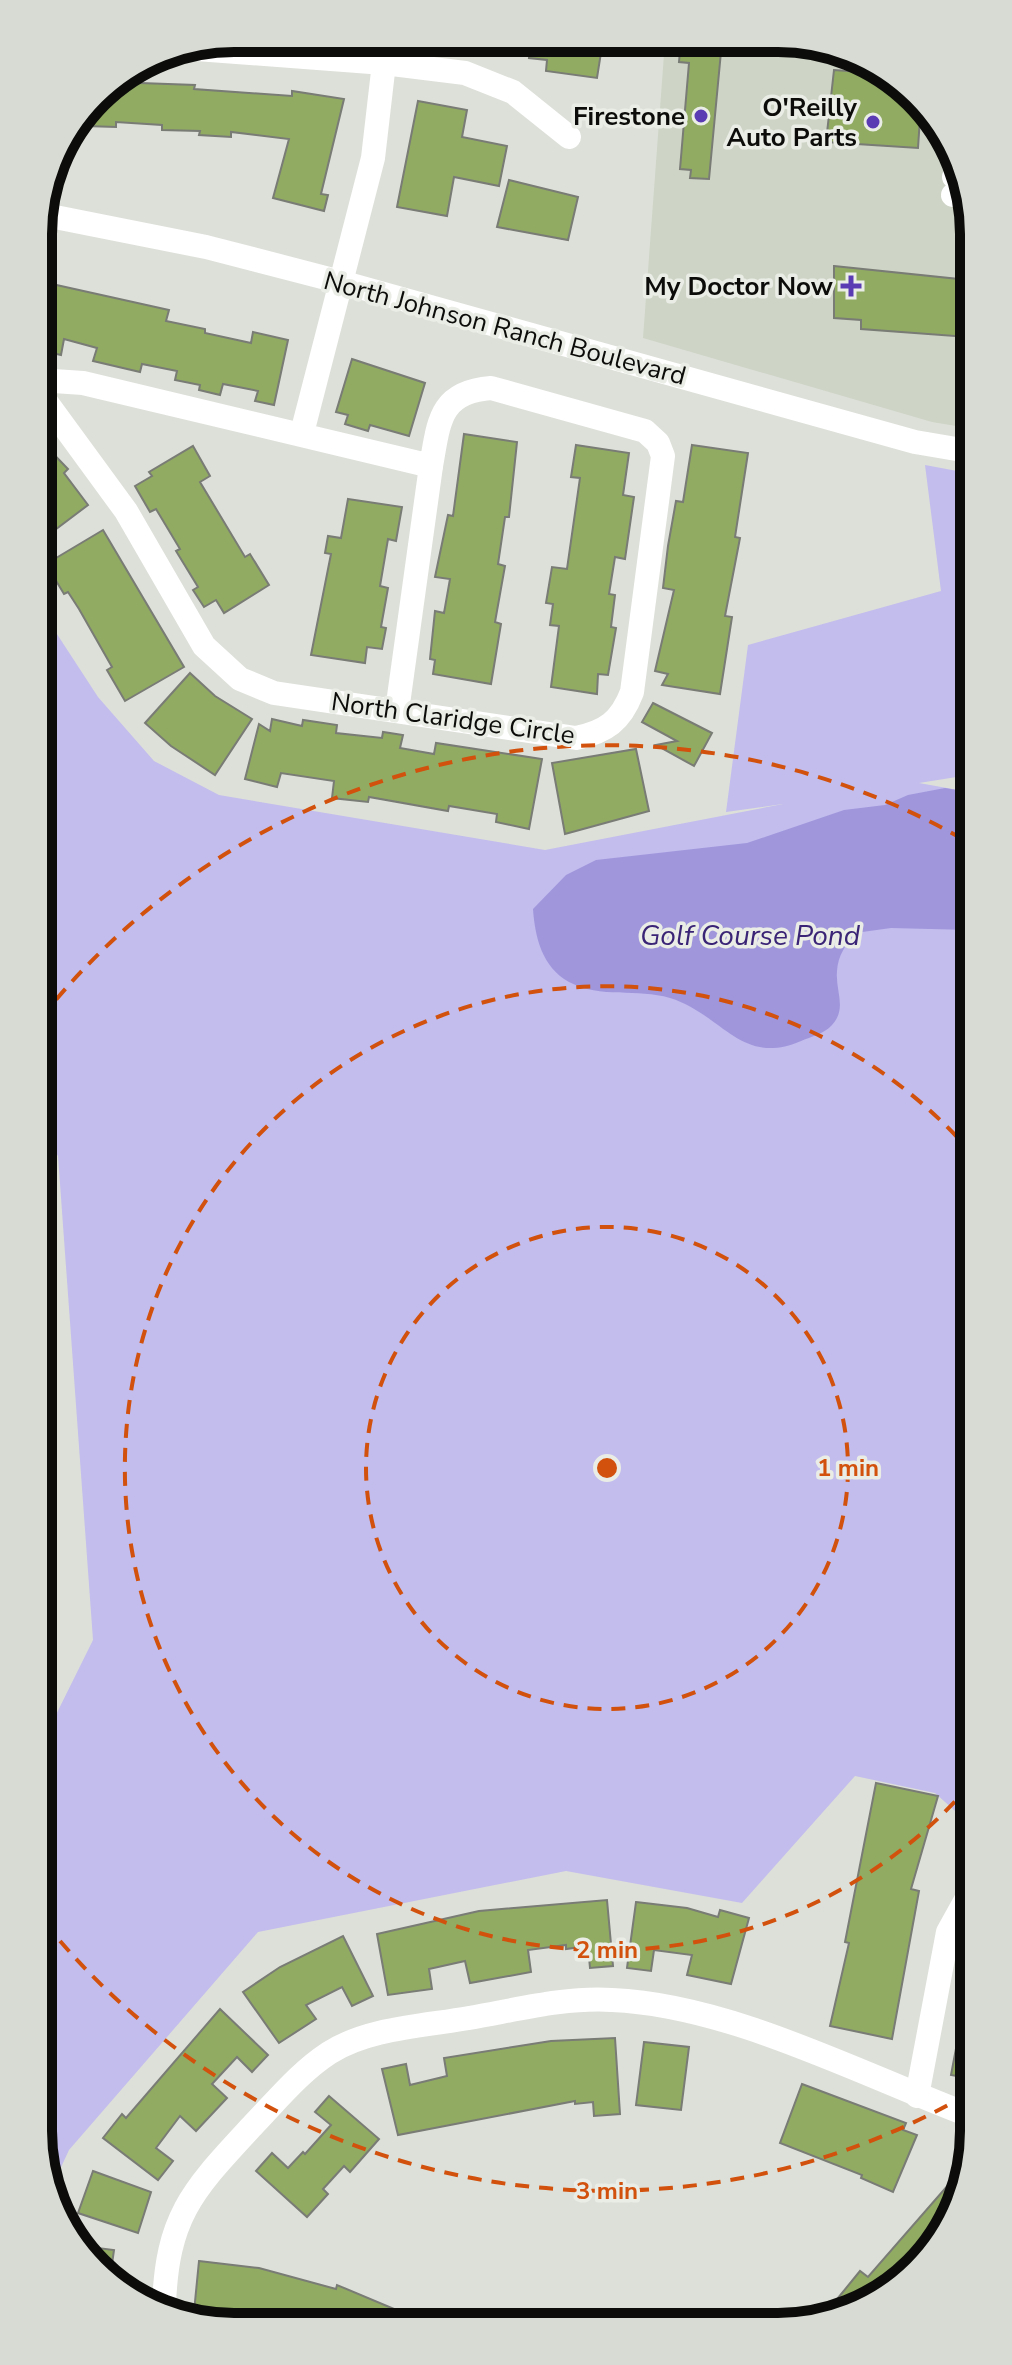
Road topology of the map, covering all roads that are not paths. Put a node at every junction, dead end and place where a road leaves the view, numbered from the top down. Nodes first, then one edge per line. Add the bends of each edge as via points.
1 (237, 52) edge
2 (384, 63) junction
3 (569, 137) dead end
4 (53, 217) edge
5 (341, 282) junction
6 (52, 381) edge
7 (52, 410) edge
8 (302, 433) junction
9 (960, 450) edge
10 (431, 466) junction
11 (397, 711) junction
12 (960, 1910) edge
13 (917, 2096) junction
14 (960, 2112) edge
15 (164, 2299) edge

1 - 2 street
2 - 3 street via 465,73 513,92
2 - 5 street via 373,158
4 - 5 street, North Johnson Ranch Boulevard via 206,247
5 - 8 street
5 - 9 street, North Johnson Ranch Boulevard via 915,442
6 - 8 street via 83,383
7 - 11 street, North Claridge Circle via 126,511 204,646 221,665 274,693
8 - 10 street
10 - 11 street
10 - 11 street, North Claridge Circle via 439,419 449,404 470,390 491,388 645,431 663,456 632,692 613,725 576,738
12 - 13 street via 948,1932
13 - 14 street
13 - 15 street via 757,2032 665,2005 566,2001 376,2034 331,2052 302,2074 193,2192 181,2211 165,2263

